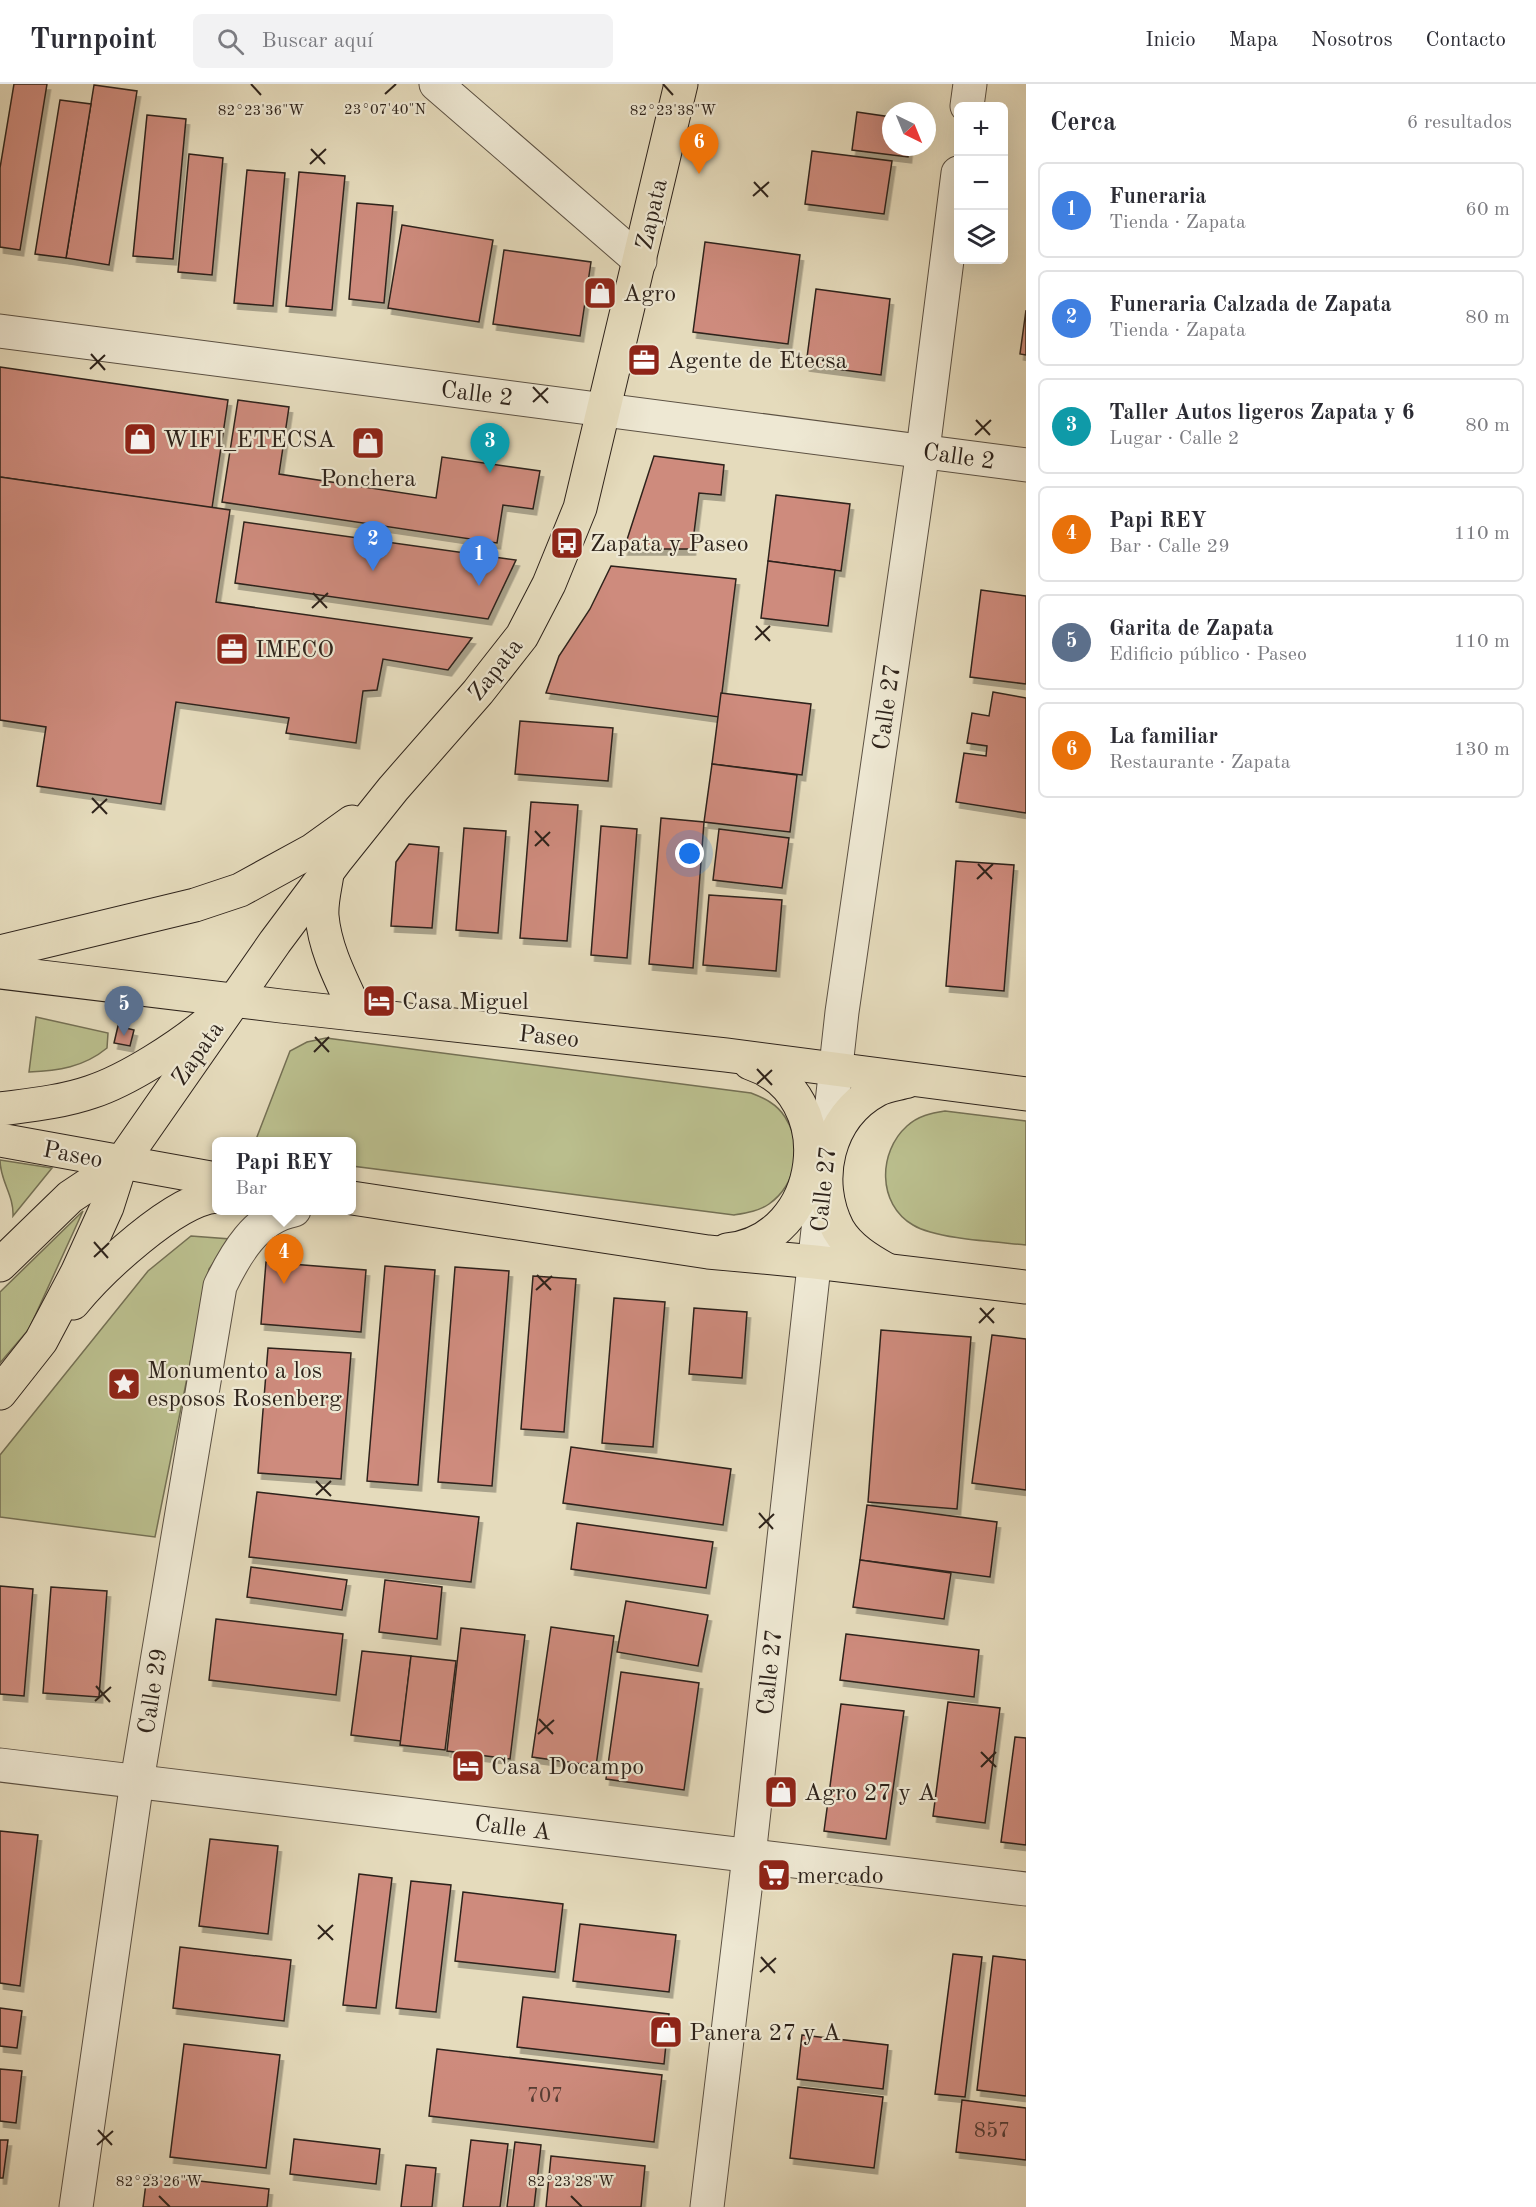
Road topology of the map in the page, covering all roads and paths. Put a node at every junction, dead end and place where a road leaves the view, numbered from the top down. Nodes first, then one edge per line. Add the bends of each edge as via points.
1 (436, 84) edge
2 (681, 84) edge
3 (970, 84) edge
4 (968, 102) edge
5 (954, 205) edge
6 (640, 261) junction
7 (0, 331) edge
8 (604, 411) junction
9 (923, 450) junction
10 (1026, 465) edge
11 (393, 789) junction
12 (327, 872) junction
13 (0, 952) edge
14 (0, 972) edge
15 (234, 1000) junction
16 (357, 1014) junction
17 (726, 1055) junction
18 (835, 1069) junction
19 (912, 1079) junction
20 (1026, 1094) edge
21 (0, 1109) edge
22 (0, 1140) edge
23 (121, 1163) junction
24 (825, 1168) junction
25 (212, 1178) edge
26 (212, 1196) edge
27 (356, 1199) edge
28 (278, 1215) edge
29 (708, 1252) junction
30 (815, 1262) junction
31 (0, 1265) edge
32 (889, 1271) junction
33 (1026, 1287) edge
34 (40, 1341) junction
35 (0, 1394) edge
36 (0, 1765) edge
37 (137, 1781) junction
38 (748, 1856) junction
39 (1026, 1889) edge
40 (76, 2207) edge
41 (706, 2207) edge

1 - 6 street
2 - 6 main road, Zapata
3 - 4 street
5 - 9 street, Calle 27
6 - 8 main road, Zapata
7 - 8 street, Calle 2
8 - 9 street, Calle 2
8 - 11 main road, Zapata via 580,508 522,636
9 - 10 street, Calle 2
9 - 18 street, Calle 27
11 - 12 main road, Zapata
11 - 13 main road via 313,850 240,890 195,905
12 - 15 main road, Zapata
12 - 16 main road via 322,900 325,935
14 - 15 main road, Paseo
15 - 16 main road, Paseo
15 - 21 main road via 175,1046 110,1085 69,1098
15 - 23 main road, Zapata
16 - 17 main road, Paseo
17 - 18 main road, Paseo
17 - 29 main road via 762,1067 785,1084 801,1108 811,1136 811,1167 803,1194 787,1219 772,1232 737,1249
18 - 19 main road, Paseo
18 - 24 street, Calle 27
19 - 20 main road, Paseo
19 - 24 main road via 877,1090 851,1110 833,1137
22 - 23 main road, Paseo
23 - 25 main road, Paseo
23 - 31 main road, Zapata via 70,1197
23 - 34 main road, Zapata via 90,1245
24 - 30 street, Calle 27
24 - 32 main road via 827,1201 839,1231 861,1255
26 - 34 main road via 167,1218 133,1244 84,1290
27 - 29 main road
28 - 37 street, Calle 29 via 248,1237 220,1286
29 - 30 main road
30 - 32 main road
30 - 38 street, Calle 27
32 - 33 main road
34 - 35 main road, Zapata
36 - 37 street, Calle A
37 - 38 street, Calle A
37 - 40 street, Calle 29
38 - 39 street, Calle A
38 - 41 street, Calle 27

